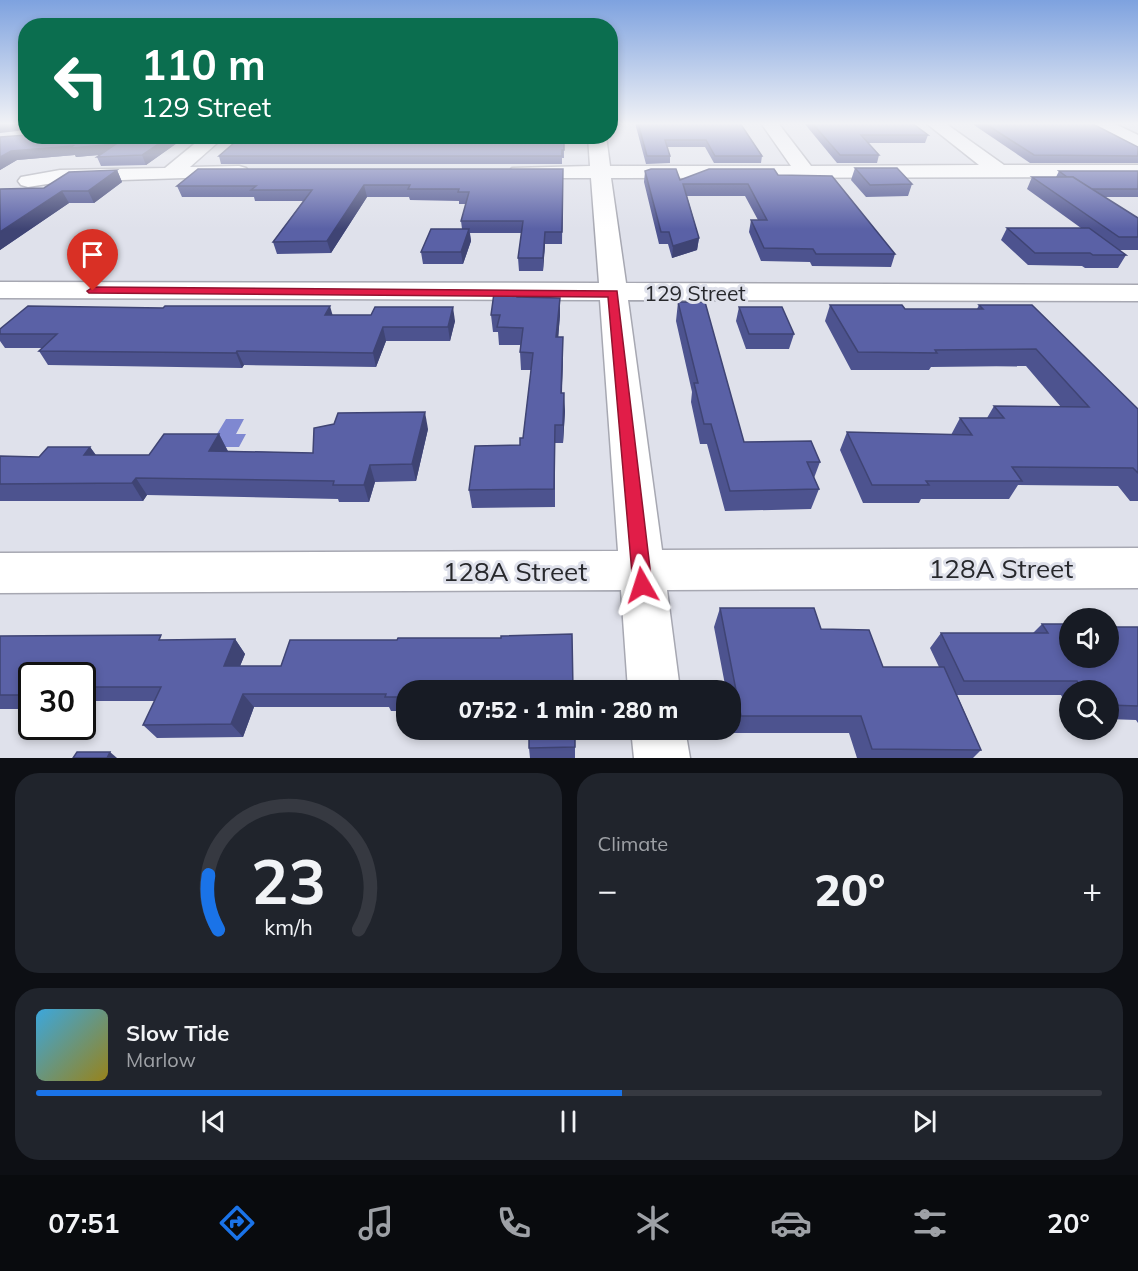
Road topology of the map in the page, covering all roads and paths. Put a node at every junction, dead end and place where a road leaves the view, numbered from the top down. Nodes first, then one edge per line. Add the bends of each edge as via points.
1 (189, 158) edge
2 (599, 158) edge
3 (796, 158) edge
4 (982, 158) edge
5 (805, 171) junction
6 (999, 171) junction
7 (1138, 171) edge
8 (172, 172) junction
9 (255, 172) edge
10 (504, 172) edge
11 (600, 172) junction
12 (28, 181) dead end
13 (0, 290) edge
14 (613, 293) junction
15 (1138, 293) edge
16 (1138, 568) edge
17 (640, 570) junction
18 (0, 573) edge
19 (653, 680) edge
20 (660, 740) edge
21 (662, 758) edge

1 - 8 street
2 - 11 street
3 - 5 street
4 - 6 street
5 - 6 street
5 - 11 street
6 - 7 street
8 - 9 street
8 - 12 street
10 - 11 street
11 - 14 street
13 - 14 street, 129 Street
14 - 15 street, 129 Street
14 - 17 street
16 - 17 street, 128A Street
17 - 18 street, 128A Street
17 - 19 street
20 - 21 street

